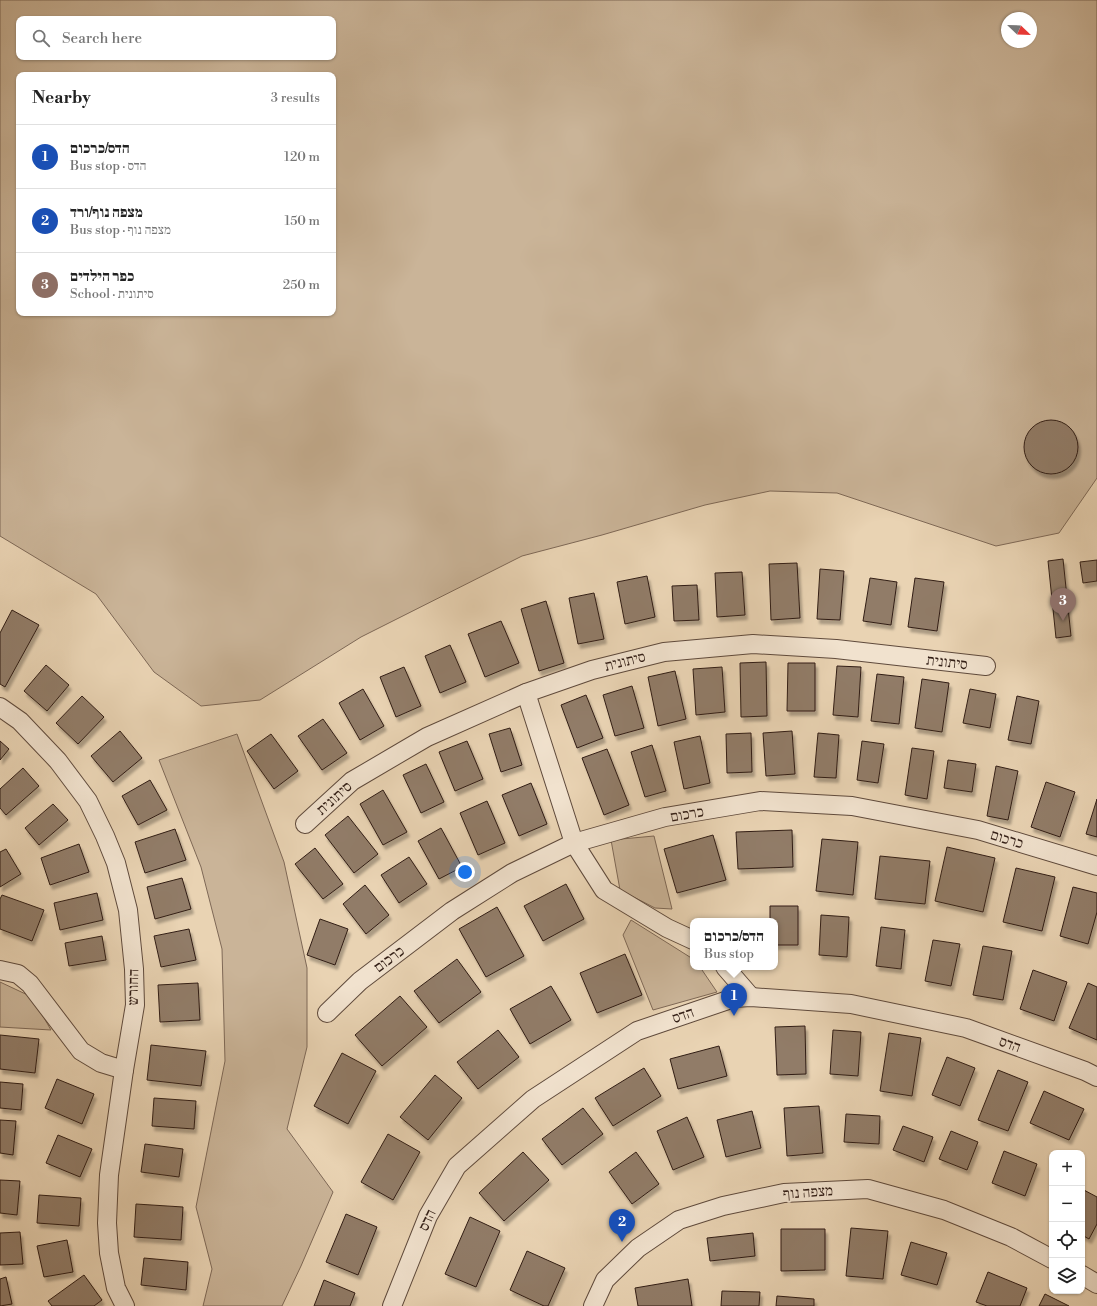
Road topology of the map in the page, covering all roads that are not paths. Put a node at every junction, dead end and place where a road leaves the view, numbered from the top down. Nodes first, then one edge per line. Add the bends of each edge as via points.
1 (986, 666) dead end
2 (526, 693) junction
3 (0, 707) edge
4 (305, 824) dead end
5 (574, 843) junction
6 (1097, 866) edge
7 (690, 939) edge
8 (0, 970) edge
9 (728, 970) edge
10 (751, 997) junction
11 (327, 1013) dead end
12 (124, 1070) junction
13 (1097, 1077) edge
14 (1050, 1258) edge
15 (1085, 1277) edge
16 (1097, 1284) edge
17 (126, 1306) edge
18 (392, 1306) edge
19 (592, 1306) edge

1 - 2 street, סיתונית via 836,649 754,644 664,652 592,670
2 - 4 street, סיתונית via 427,737 352,781
2 - 5 street
3 - 12 street, החורש via 20,721 67,772 88,801 116,863 128,910 134,968 134,1005
5 - 6 street, כרכום via 665,817 760,802 852,806 978,830
5 - 7 street via 604,890 667,928
5 - 11 street, כרכום via 512,873 452,911 360,981
8 - 12 street via 18,974 30,984 81,1051 101,1063
9 - 10 street
10 - 13 street, הדס via 851,1004 966,1028
10 - 18 street, הדס via 734,998 637,1031 533,1100 456,1166 428,1216
12 - 17 street, החורש via 109,1176 107,1222 109,1253 116,1288
14 - 19 street, מצפה נוף via 1011,1237 944,1210 868,1189 784,1193 723,1206 679,1220 638,1248 605,1280
15 - 16 street

